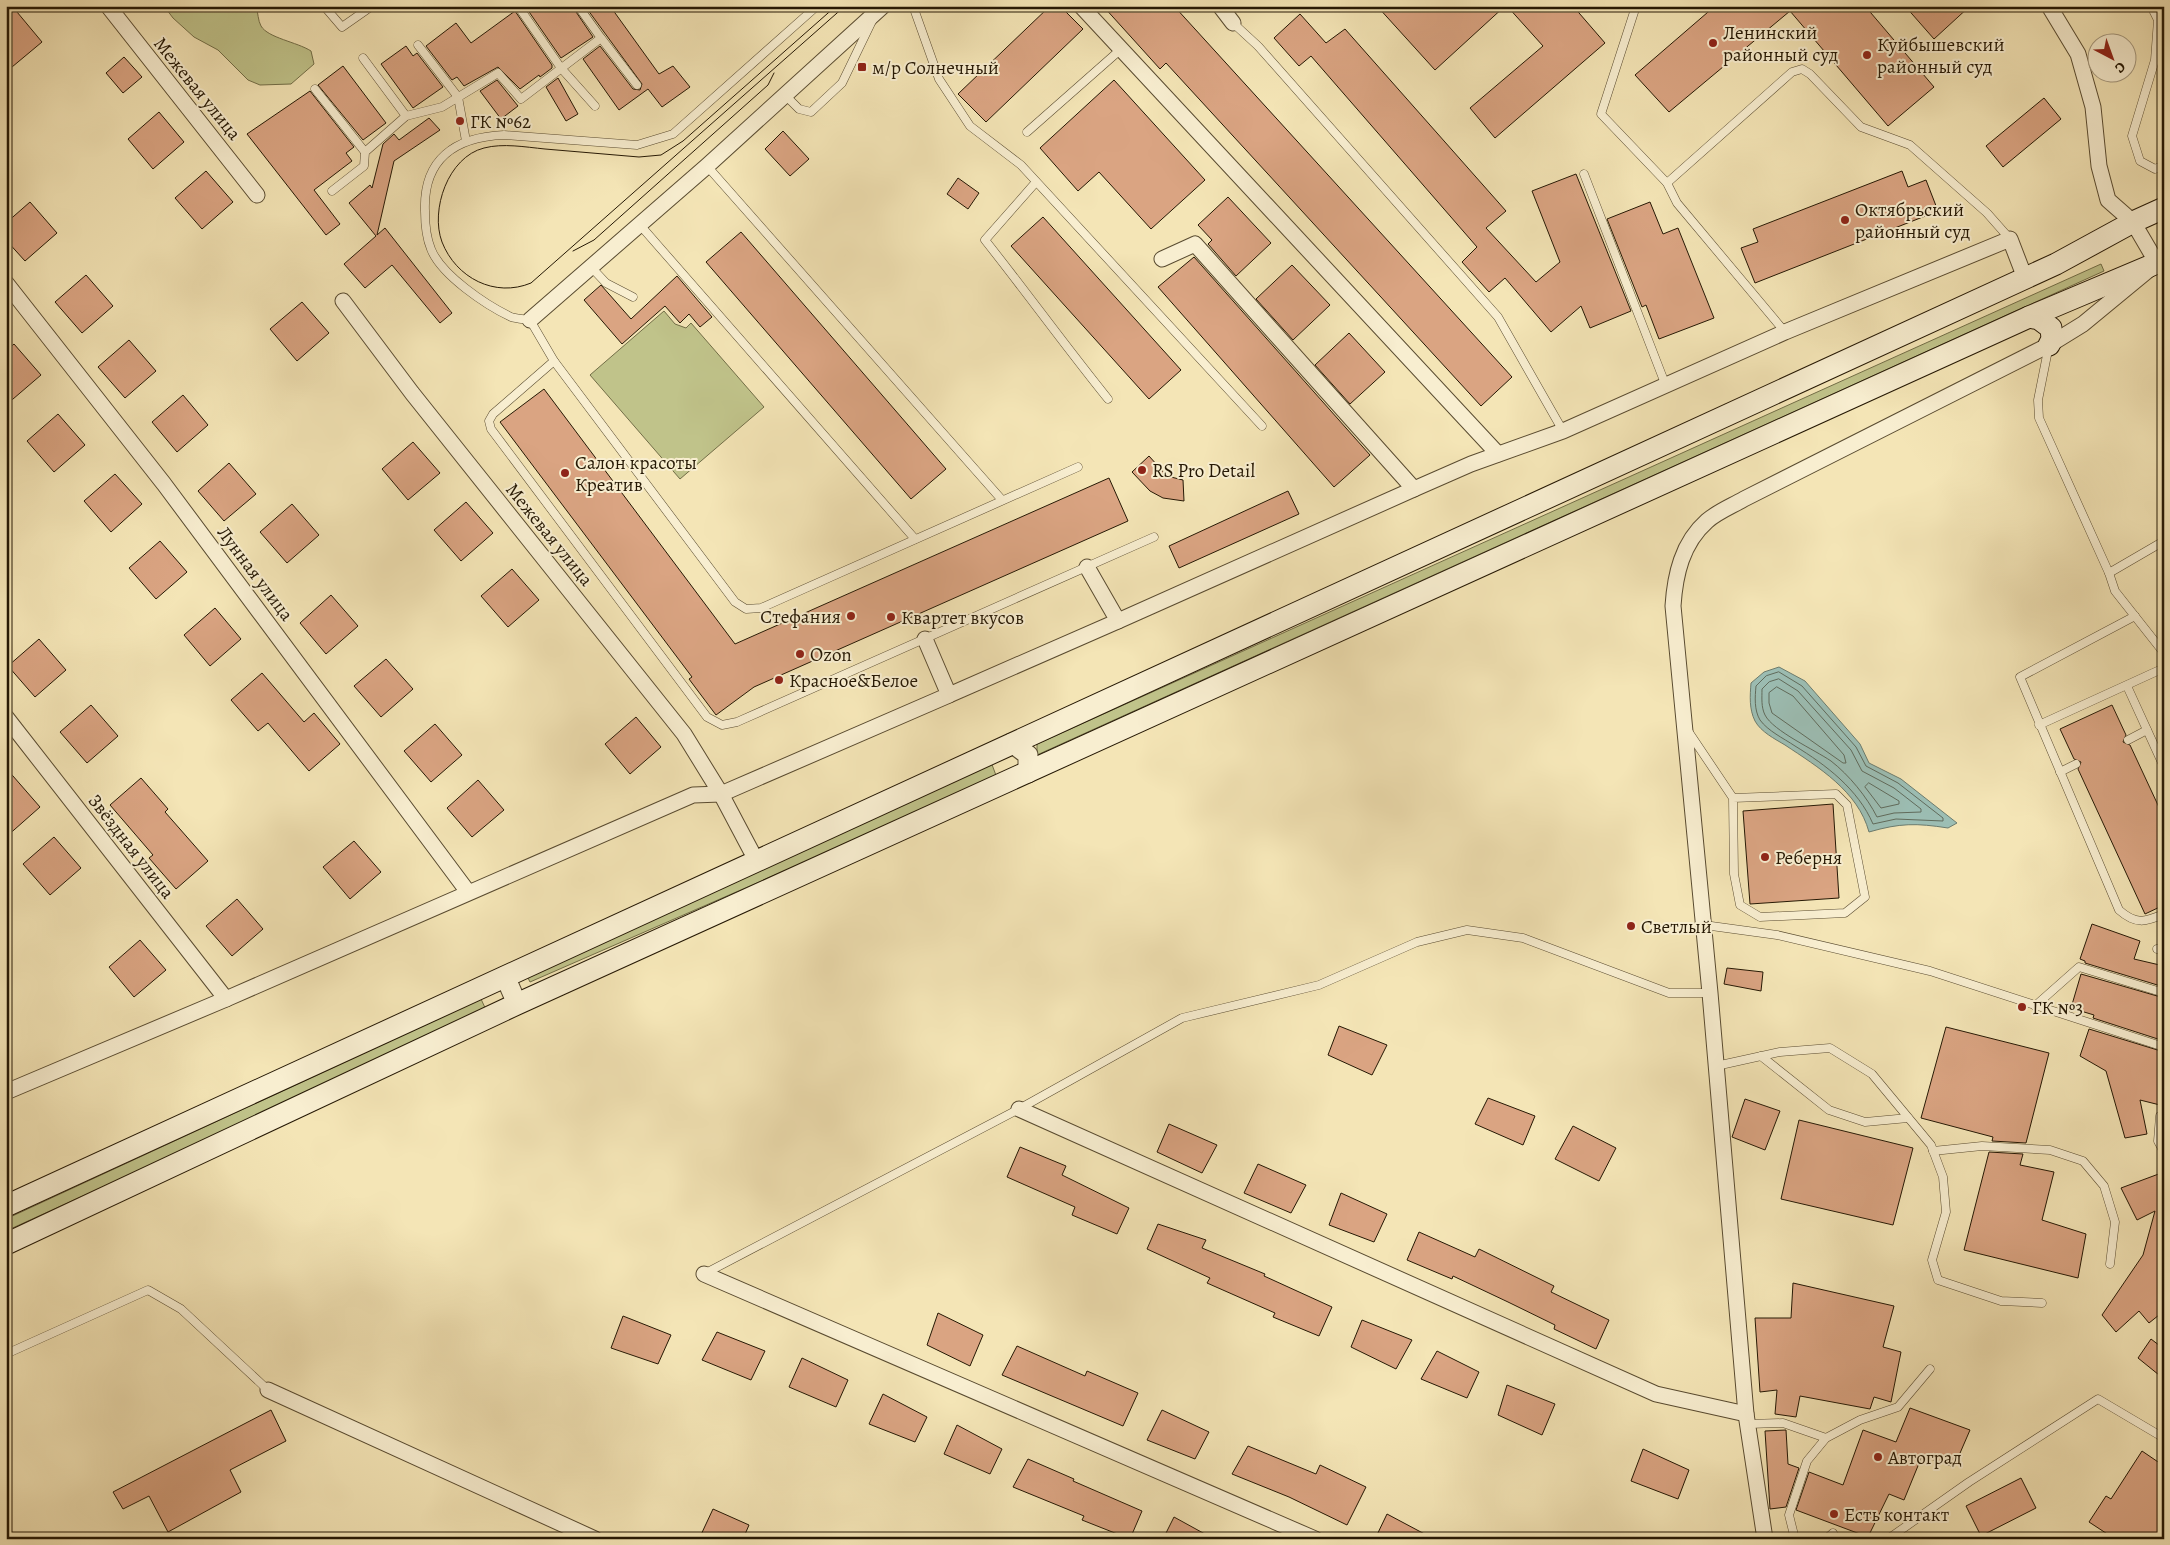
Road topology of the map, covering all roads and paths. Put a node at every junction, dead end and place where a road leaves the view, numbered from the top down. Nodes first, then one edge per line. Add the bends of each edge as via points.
1 (108, 6) edge
2 (324, 6) edge
3 (372, 6) edge
4 (518, 6) edge
5 (578, 6) edge
6 (817, 6) edge
7 (913, 6) edge
8 (1081, 6) edge
9 (1220, 6) edge
10 (1636, 6) edge
11 (2049, 6) edge
12 (2151, 6) edge
13 (879, 10) edge
14 (1233, 22) joint
15 (601, 38) junction
16 (418, 45) dead end
17 (1120, 50) junction
18 (362, 58) dead end
19 (561, 68) junction
20 (637, 85) dead end
21 (315, 90) dead end
22 (785, 95) junction
23 (458, 97) junction
24 (595, 106) dead end
25 (406, 116) junction
26 (1027, 132) dead end
27 (466, 141) junction
28 (365, 152) junction
29 (2164, 165) edge
30 (707, 166) junction
31 (1584, 174) dead end
32 (1036, 182) junction
33 (1667, 183) junction
34 (332, 191) dead end
35 (257, 195) dead end
36 (2164, 208) edge
37 (2133, 222) junction
38 (640, 225) junction
39 (2010, 239) junction
40 (1162, 259) dead end
41 (2160, 262) edge
42 (591, 267) junction
43 (2026, 278) junction
44 (6, 283) edge
45 (633, 297) dead end
46 (343, 301) dead end
47 (2029, 318) junction
48 (530, 320) junction
49 (1785, 332) junction
50 (2049, 345) junction
51 (554, 361) junction
52 (1666, 386) junction
53 (1108, 399) dead end
54 (1262, 426) dead end
55 (1563, 431) junction
56 (1498, 454) junction
57 (1078, 467) dead end
58 (1414, 489) junction
59 (1002, 500) junction
60 (1154, 537) dead end
61 (915, 539) junction
62 (2164, 542) edge
63 (1087, 566) junction
64 (2109, 573) junction
65 (2135, 616) junction
66 (1118, 621) junction
67 (925, 639) junction
68 (2164, 653) edge
69 (2164, 668) edge
70 (2127, 686) junction
71 (948, 695) junction
72 (6, 717) edge
73 (1684, 725) junction
74 (2039, 725) junction
75 (2147, 730) junction
76 (2128, 740) dead end
77 (1012, 743) junction
78 (2076, 764) dead end
79 (2164, 767) edge
80 (2060, 772) junction
81 (1028, 773) junction
82 (721, 794) junction
83 (1733, 798) junction
84 (758, 862) junction
85 (468, 892) junction
86 (2164, 914) edge
87 (1704, 925) junction
88 (505, 976) junction
89 (1710, 993) junction
90 (2164, 993) edge
91 (226, 999) junction
92 (517, 1004) junction
93 (2035, 1006) junction
94 (2164, 1047) edge
95 (1761, 1056) junction
96 (1716, 1066) junction
97 (6, 1092) edge
98 (1019, 1109) junction
99 (2164, 1116) edge
100 (1908, 1118) junction
101 (1933, 1151) junction
102 (2164, 1152) edge
103 (6, 1206) edge
104 (6, 1244) edge
105 (2110, 1264) dead end
106 (704, 1274) joint
107 (2042, 1303) dead end
108 (6, 1354) edge
109 (1930, 1369) dead end
110 (268, 1390) joint
111 (1747, 1419) junction
112 (1826, 1438) junction
113 (2164, 1438) edge
114 (1833, 1532) dead end
115 (595, 1539) edge
116 (1315, 1539) edge
117 (1765, 1539) edge
118 (1795, 1539) edge
119 (1826, 1539) edge
120 (1888, 1539) edge

1 - 35 street, Межевая улица
2 - 3 lane via 342,27
4 - 19 lane
5 - 15 lane
6 - 27 lane via 673,134 638,145 504,135
7 - 32 lane via 939,79 970,126
8 - 17 street
9 - 14 street
10 - 33 lane via 1601,114
11 - 37 street via 2078,54 2093,107 2099,166 2108,200
12 - 29 lane via 2158,20 2156,60 2132,136 2140,161 2155,169
13 - 22 street
13 - 22 lane via 842,83 811,112 799,108
14 - 55 lane via 1258,46 1498,317
15 - 19 lane
15 - 20 lane
16 - 23 lane
17 - 26 lane
17 - 56 street
18 - 25 lane
19 - 23 lane via 521,98 498,74
19 - 24 lane
21 - 28 lane
22 - 30 street
23 - 25 lane via 442,107
23 - 27 lane
25 - 28 lane
27 - 48 lane via 430,170 424,199 425,226 431,250 452,277 513,318
28 - 34 lane via 364,166
30 - 38 street
30 - 59 lane
31 - 52 lane
32 - 53 lane via 985,240
32 - 54 lane
33 - 39 lane via 1792,72 1802,69 1861,127 1910,145 1987,213
33 - 49 lane via 1677,203
36 - 37 main road
37 - 41 street
37 - 43 main road
38 - 42 street
38 - 61 lane
39 - 43 street
39 - 49 street
40 - 58 street via 1195,244
41 - 47 main road
41 - 50 street via 2083,324
42 - 45 lane via 606,283
42 - 48 street
43 - 77 main road
44 - 85 street, Лунная улица via 164,484
46 - 82 street, Межевая улица via 412,394 684,734
47 - 50 main road via 2039,319 2051,328
47 - 81 main road
48 - 51 lane
49 - 52 street
50 - 64 lane via 2040,381 2039,418
50 - 73 street via 1744,499 1707,521 1687,546 1674,578 1673,606
51 - 61 lane via 740,607 761,608
51 - 67 lane via 493,414 489,421 491,429 707,717 722,724 737,722
52 - 55 street
55 - 56 street
56 - 58 street
57 - 59 lane
58 - 66 street
59 - 61 lane
60 - 63 lane
62 - 64 lane
63 - 66 street
63 - 67 lane
64 - 65 lane via 2116,591
65 - 68 lane
65 - 74 lane via 2020,677
66 - 71 street
67 - 71 street
69 - 70 lane
70 - 74 lane
70 - 75 lane
71 - 82 street
72 - 91 street, Звёздная улица
73 - 83 lane
73 - 87 street
74 - 80 lane
75 - 76 lane
75 - 79 lane
77 - 81 street via 1028,755
77 - 84 main road
78 - 80 lane
80 - 86 lane via 2120,910 2128,918 2146,922
81 - 92 main road
82 - 84 street, Межевая улица
82 - 85 street via 693,795
83 - 83 lane via 1734,874 1740,905 1760,917 1845,913 1865,897 1847,804 1836,794
84 - 88 main road
85 - 91 street
87 - 89 street
87 - 93 lane via 1777,935 1930,971
88 - 92 street
88 - 103 main road
89 - 96 street
89 - 98 lane via 1669,993 1523,938 1467,930 1417,942 1319,985 1182,1018
90 - 93 lane via 2079,967
91 - 97 street
92 - 104 main road
93 - 94 lane
95 - 96 lane
95 - 100 lane via 1829,1110 1865,1122
95 - 100 lane via 1830,1048 1872,1074
96 - 111 street
98 - 106 lane
98 - 111 street via 1656,1394
99 - 102 lane via 2160,1116 2158,1141
100 - 101 lane
101 - 105 lane via 1982,1146 2050,1150 2083,1162 2104,1186 2116,1222
101 - 107 lane via 1943,1177 1946,1212 1932,1260 1938,1280 2001,1301
106 - 116 street
108 - 110 lane via 148,1290 181,1309
109 - 112 lane via 1898,1407 1860,1420
110 - 115 street
111 - 112 lane via 1783,1423
111 - 117 street
112 - 118 lane via 1807,1461 1789,1515
113 - 120 lane via 2098,1399
114 - 119 lane

